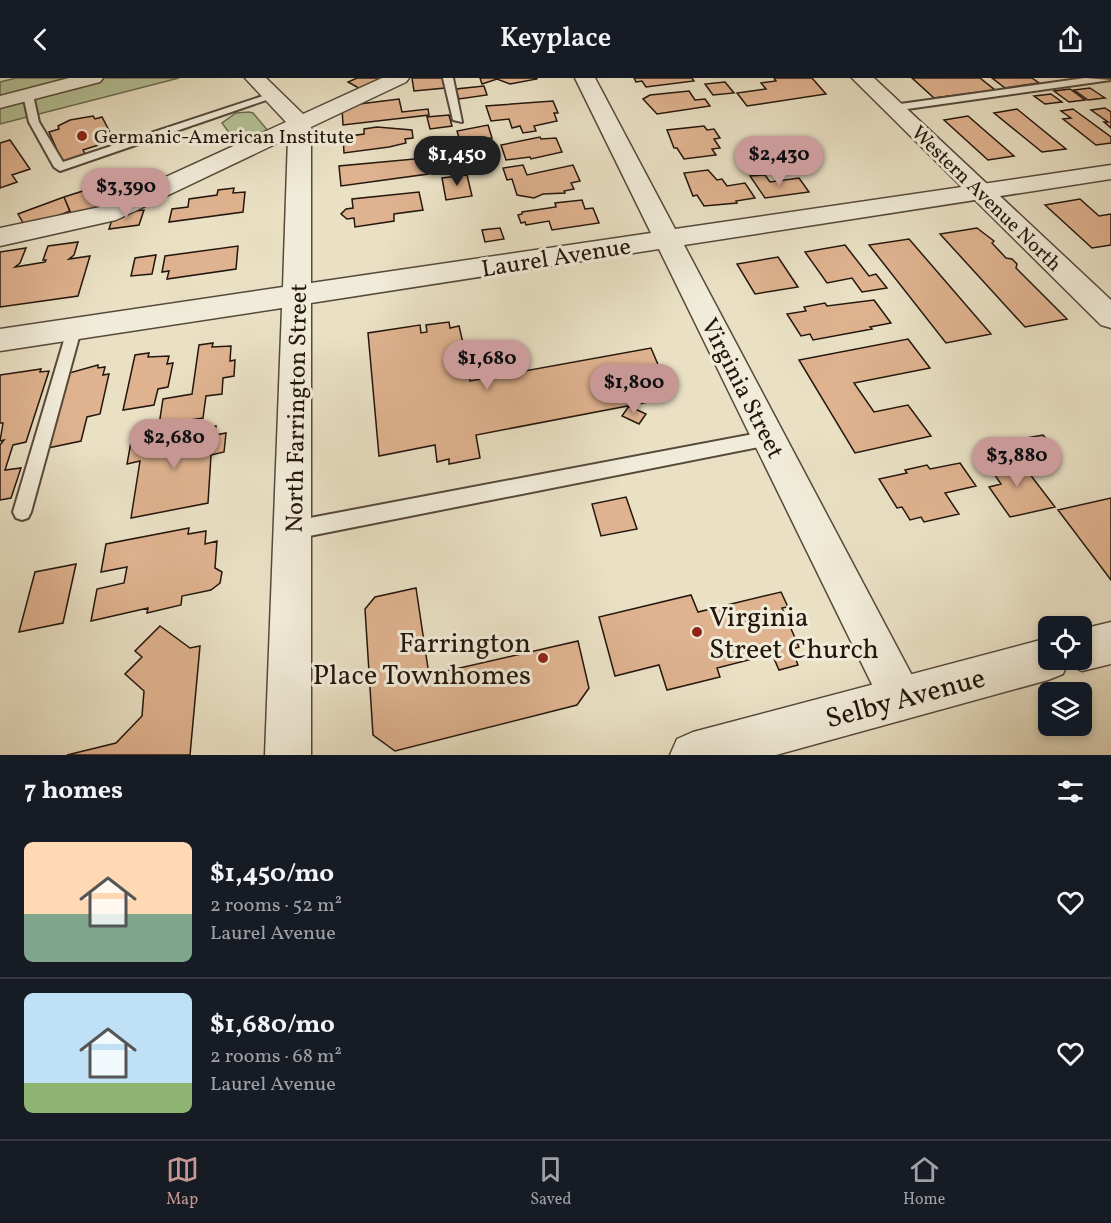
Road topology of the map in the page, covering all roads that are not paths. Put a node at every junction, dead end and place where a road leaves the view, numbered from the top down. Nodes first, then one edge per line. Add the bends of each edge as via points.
1 (93, 78) edge
2 (399, 78) edge
3 (448, 78) edge
4 (585, 78) edge
5 (862, 78) edge
6 (1107, 78) edge
7 (264, 87) edge
8 (28, 95) junction
9 (0, 102) edge
10 (893, 108) junction
11 (458, 120) dead end
12 (300, 124) junction
13 (1111, 172) edge
14 (981, 192) junction
15 (0, 237) edge
16 (666, 240) junction
17 (298, 297) junction
18 (1111, 317) edge
19 (74, 330) junction
20 (0, 340) edge
21 (769, 438) junction
22 (22, 512) dead end
23 (294, 530) junction
24 (1111, 643) edge
25 (1092, 648) edge
26 (1038, 662) edge
27 (902, 698) junction
28 (288, 755) edge
29 (693, 755) edge

1 - 8 street
2 - 12 street
3 - 11 lane
4 - 16 street, Virginia Street
5 - 10 street, Western Avenue North
6 - 10 lane
7 - 8 lane via 60,167 34,122
7 - 12 street
8 - 9 street
10 - 14 street, Western Avenue North
12 - 15 street via 107,214
12 - 17 street, North Farrington Street
13 - 14 street, Laurel Avenue
14 - 16 street, Laurel Avenue
14 - 18 street, Western Avenue North
16 - 17 street, Laurel Avenue
16 - 21 street, Virginia Street
17 - 19 street, Laurel Avenue
17 - 23 street, North Farrington Street
19 - 20 street, Laurel Avenue
19 - 22 lane
21 - 23 lane
21 - 27 street, Virginia Street
23 - 28 street, North Farrington Street
24 - 25 street
26 - 27 street, Selby Avenue
27 - 29 street, Selby Avenue

